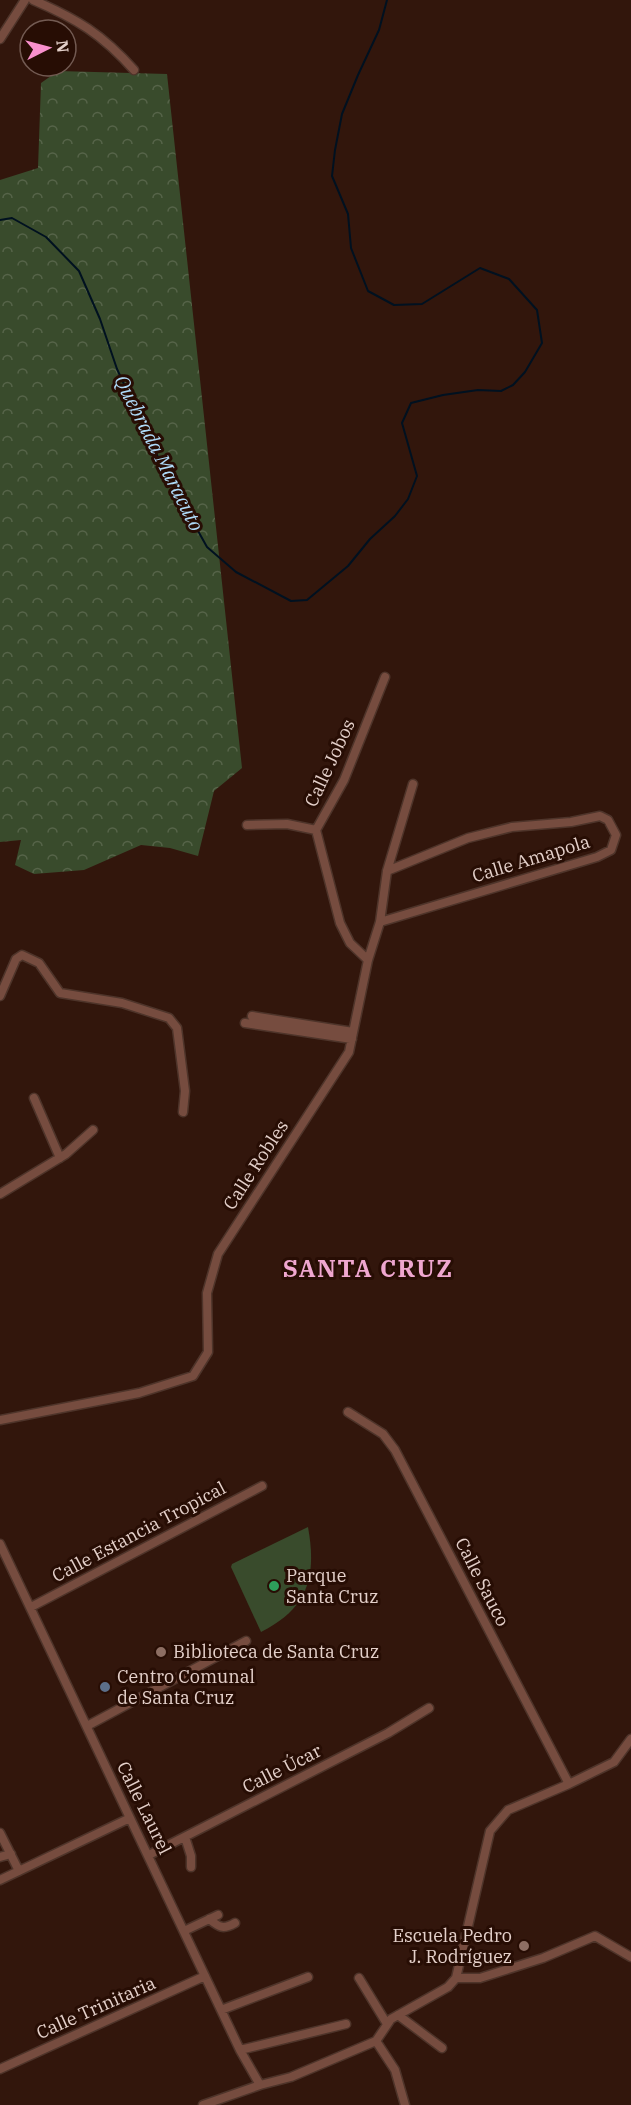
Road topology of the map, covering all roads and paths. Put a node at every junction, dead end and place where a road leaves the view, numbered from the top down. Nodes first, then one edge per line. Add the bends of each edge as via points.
1 (25, 0) edge
2 (33, 0) edge
3 (0, 39) edge
4 (134, 70) dead end
5 (385, 677) dead end
6 (413, 784) dead end
7 (248, 825) dead end
8 (316, 830) junction
9 (387, 871) junction
10 (380, 922) junction
11 (368, 960) junction
12 (0, 996) edge
13 (252, 1017) dead end
14 (245, 1023) dead end
15 (352, 1035) junction
16 (34, 1098) dead end
17 (183, 1112) dead end
18 (93, 1130) dead end
19 (60, 1158) junction
20 (0, 1194) edge
21 (348, 1412) dead end
22 (0, 1419) edge
23 (262, 1486) dead end
24 (0, 1544) edge
25 (31, 1607) junction
26 (246, 1641) dead end
27 (429, 1708) dead end
28 (87, 1726) junction
29 (631, 1739) edge
30 (568, 1784) junction
31 (130, 1818) junction
32 (0, 1833) edge
33 (185, 1837) junction
34 (11, 1854) junction
35 (149, 1855) junction
36 (0, 1857) edge
37 (191, 1867) dead end
38 (19, 1871) junction
39 (0, 1880) edge
40 (218, 1915) dead end
41 (209, 1919) junction
42 (235, 1923) dead end
43 (184, 1931) junction
44 (631, 1957) edge
45 (206, 1977) junction
46 (309, 1977) dead end
47 (359, 1978) dead end
48 (456, 1978) junction
49 (221, 2010) junction
50 (398, 2015) junction
51 (346, 2024) dead end
52 (387, 2024) junction
53 (376, 2041) junction
54 (442, 2048) dead end
55 (240, 2050) junction
56 (0, 2069) edge
57 (260, 2085) junction
58 (204, 2105) edge
59 (405, 2105) edge

1 - 3 street
2 - 4 street via 92,30
5 - 8 street, Calle Jobos via 344,780
6 - 9 street, Calle Robles
7 - 8 street via 287,824
8 - 11 street, Calle Jobos via 340,923 350,943
9 - 10 street, Calle Robles
9 - 10 street, Calle Amapola via 468,838 513,826 600,816 608,820 616,835 611,850 597,857
10 - 11 street, Calle Robles
11 - 15 street, Calle Robles
12 - 17 street via 16,959 22,955 39,963 60,993 122,1003 169,1018 177,1028 185,1091
13 - 15 street
14 - 15 street
15 - 22 street, Calle Robles via 349,1052 218,1254 207,1293 208,1352 193,1376 139,1393
16 - 19 street
18 - 19 street
19 - 20 street
21 - 30 street, Calle Sauco via 382,1434 395,1450
23 - 25 street, Calle Estancia Tropical
24 - 25 street, Calle Laurel
25 - 28 street, Calle Laurel
26 - 28 street
27 - 33 street, Calle Úcar
28 - 31 street, Calle Laurel
29 - 30 street via 614,1762
30 - 48 street via 508,1810 490,1832
31 - 35 street, Calle Laurel
31 - 38 street
32 - 34 street
33 - 35 street, Calle Úcar
33 - 37 street
34 - 36 street
34 - 38 street
35 - 43 street, Calle Laurel
38 - 39 street
40 - 41 street
41 - 42 street via 222,1928
41 - 43 street
43 - 45 street, Calle Laurel
44 - 48 street via 596,1936 480,1978
45 - 49 street, Calle Laurel
45 - 56 street, Calle Trinitaria
46 - 49 street
47 - 52 street
48 - 50 street via 448,1987
49 - 55 street, Calle Laurel
50 - 52 street
50 - 54 street
51 - 55 street
52 - 53 street
53 - 57 street via 291,2077
53 - 59 street via 395,2070
55 - 57 street, Calle Laurel
57 - 58 street

